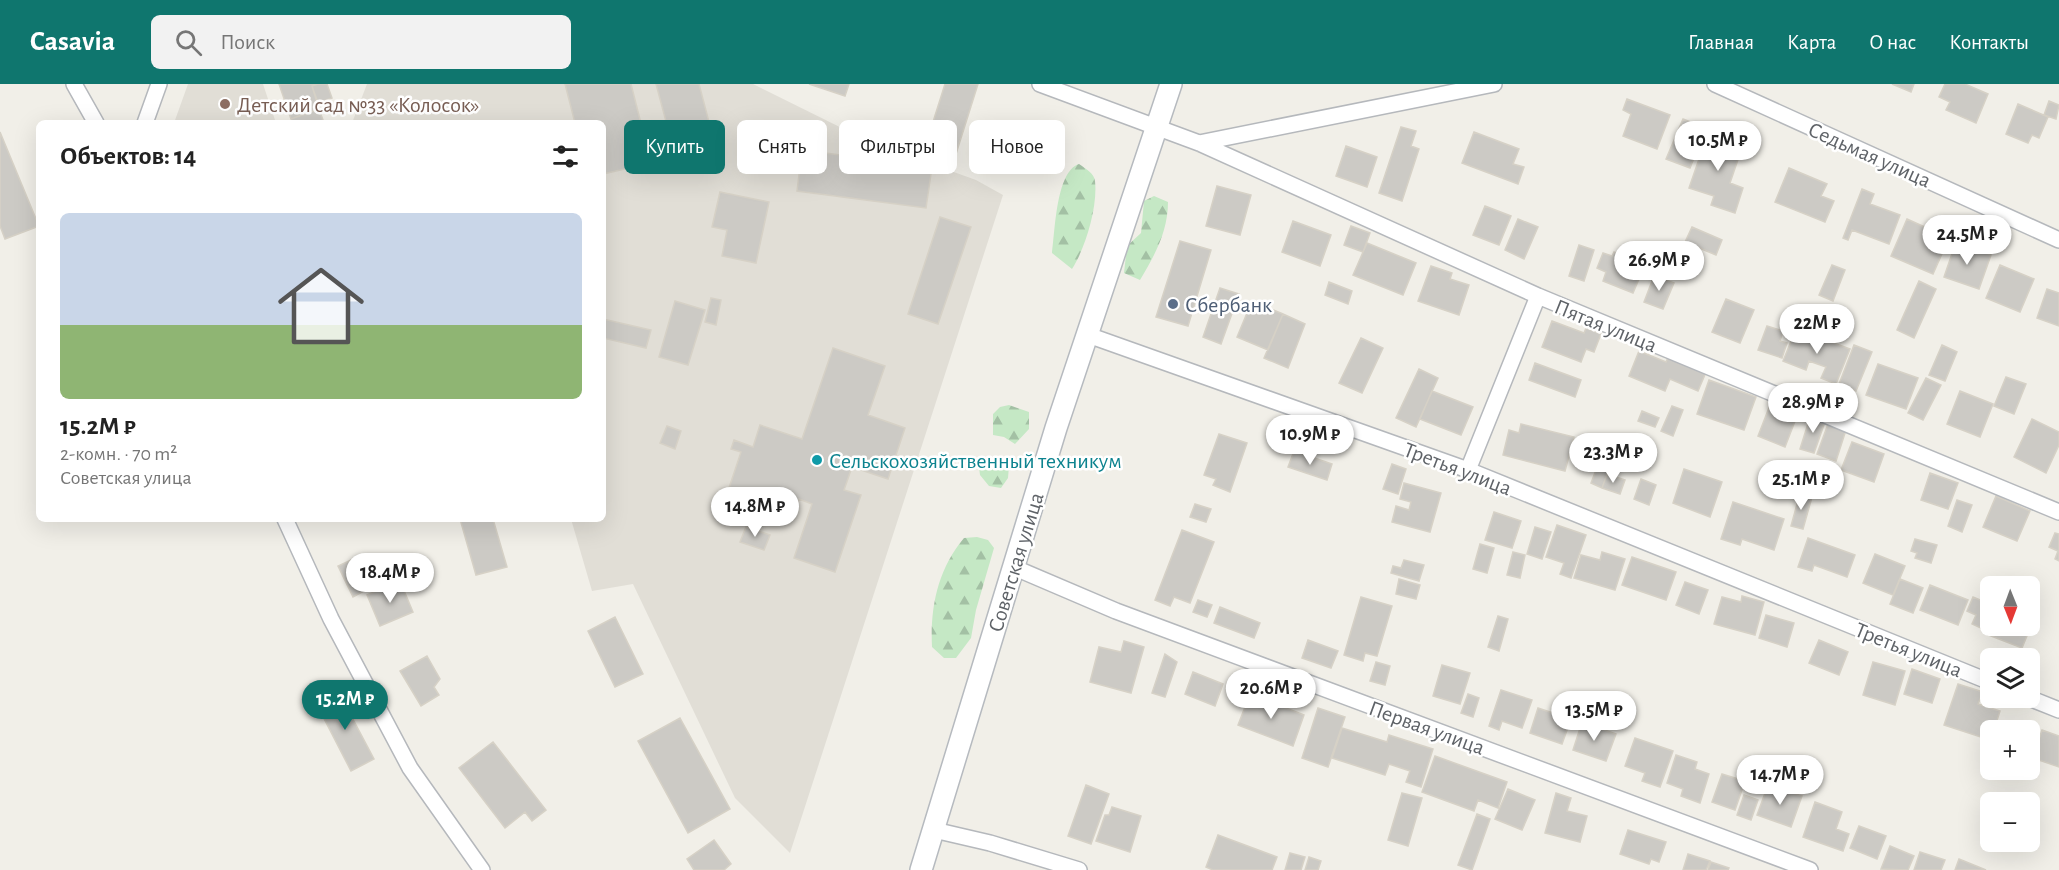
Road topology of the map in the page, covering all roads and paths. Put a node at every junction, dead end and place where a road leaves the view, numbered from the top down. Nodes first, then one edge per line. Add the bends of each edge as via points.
1 (74, 84) edge
2 (159, 84) edge
3 (1040, 84) edge
4 (1171, 84) edge
5 (1494, 84) edge
6 (1715, 84) edge
7 (94, 120) edge
8 (146, 120) edge
9 (1157, 128) junction
10 (1199, 143) junction
11 (2059, 240) edge
12 (1538, 296) junction
13 (1088, 334) junction
14 (1468, 470) junction
15 (2059, 512) edge
16 (286, 522) edge
17 (1013, 567) junction
18 (1980, 678) edge
19 (2040, 702) edge
20 (2059, 710) edge
21 (934, 830) junction
22 (482, 870) edge
23 (921, 870) edge
24 (1079, 870) edge
25 (1810, 870) edge

1 - 7 street
2 - 8 street
3 - 9 street, Пятая улица
4 - 9 main road, Советская улица
5 - 10 street
6 - 11 street, Седьмая улица
9 - 10 street, Пятая улица
9 - 13 main road, Советская улица
10 - 12 street, Пятая улица
12 - 14 street
12 - 15 street, Пятая улица
13 - 14 street, Третья улица
13 - 17 main road, Советская улица
14 - 18 street, Третья улица
16 - 22 street via 331,619 410,768
17 - 21 main road, Советская улица
17 - 25 street, Первая улица via 1116,611
19 - 20 street
21 - 23 main road, Советская улица
21 - 24 street

